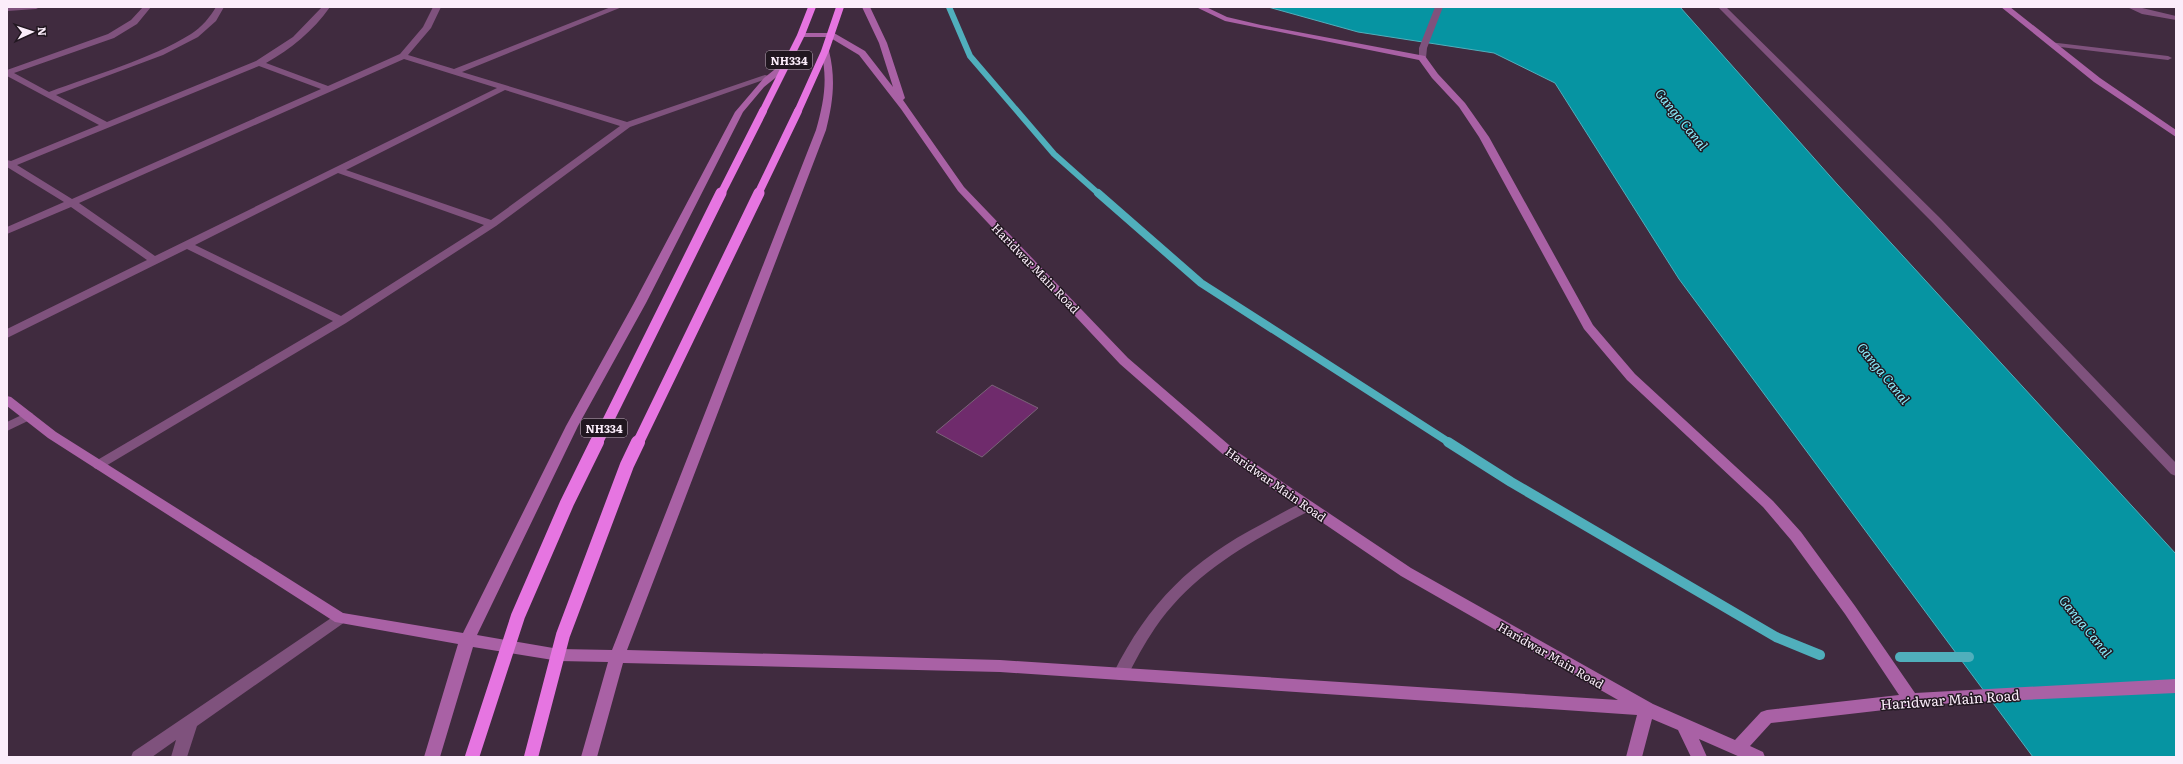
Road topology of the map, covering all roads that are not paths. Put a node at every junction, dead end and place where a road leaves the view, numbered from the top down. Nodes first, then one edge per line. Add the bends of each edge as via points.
1 (36, 7) edge
2 (147, 7) edge
3 (220, 7) edge
4 (326, 7) edge
5 (437, 7) edge
6 (618, 7) edge
7 (812, 7) edge
8 (840, 7) edge
9 (866, 7) edge
10 (1200, 7) edge
11 (1439, 7) edge
12 (1722, 7) edge
13 (2005, 7) edge
14 (2131, 7) edge
15 (7, 9) edge
16 (2176, 18) edge
17 (801, 35) junction
18 (831, 35) junction
19 (2052, 44) junction
20 (825, 51) junction
21 (1422, 53) junction
22 (403, 56) junction
23 (2168, 58) dead end
24 (259, 63) junction
25 (788, 64) junction
26 (454, 72) junction
27 (7, 73) edge
28 (768, 77) junction
29 (505, 87) junction
30 (329, 89) junction
31 (49, 95) junction
32 (904, 107) junction
33 (627, 125) junction
34 (107, 126) junction
35 (2176, 134) edge
36 (9, 164) edge
37 (338, 170) junction
38 (72, 203) junction
39 (492, 224) junction
40 (7, 232) edge
41 (187, 245) junction
42 (154, 261) junction
43 (342, 321) junction
44 (7, 334) edge
45 (7, 400) edge
46 (28, 416) junction
47 (7, 427) edge
48 (99, 465) junction
49 (2176, 471) edge
50 (1308, 506) junction
51 (340, 618) junction
52 (467, 640) junction
53 (617, 656) junction
54 (1121, 674) junction
55 (2176, 686) edge
56 (1911, 700) junction
57 (1647, 709) junction
58 (190, 723) junction
59 (1684, 725) junction
60 (1740, 752) edge
61 (139, 757) edge
62 (179, 757) edge
63 (432, 757) edge
64 (472, 757) edge
65 (531, 757) edge
66 (590, 757) edge
67 (1634, 757) edge
68 (1699, 757) edge
69 (1757, 757) edge

1 - 15 street
2 - 27 street via 134,22 110,36
3 - 31 street via 213,19 195,35 160,53
4 - 24 street via 315,23 288,46
5 - 22 street via 427,28
6 - 26 street
7 - 17 highway, NH334
8 - 18 highway, NH334
9 - 32 street, Haridwar Main Road via 883,43
10 - 21 street via 1225,19 1247,24
11 - 21 street
12 - 49 street via 1937,221
13 - 19 street
14 - 16 street
17 - 18 street
17 - 25 highway, NH334
18 - 20 highway, NH334
18 - 32 street, Haridwar Main Road via 862,53
19 - 23 street
19 - 35 street via 2097,80
20 - 53 street via 830,70 830,91 821,130
20 - 65 highway, NH334, bridge via 627,465 563,635
21 - 56 street via 1435,76 1462,105 1484,137 1588,327 1631,377 1768,504 1796,536
22 - 26 street
22 - 30 street
24 - 30 street
24 - 34 street
25 - 28 street
25 - 64 highway, NH334, bridge via 667,299 567,503 518,616
26 - 29 street
27 - 31 street
28 - 33 street
28 - 52 street via 755,89 739,112 640,303 572,426
29 - 33 street
29 - 37 street
30 - 38 street
31 - 34 street
32 - 50 street, Haridwar Main Road via 961,189 1124,361 1231,454
33 - 39 street
34 - 36 street
36 - 38 street
37 - 39 street
37 - 41 street
38 - 40 street
38 - 42 street
39 - 43 street
41 - 42 street
41 - 43 street
42 - 44 street
43 - 48 street
45 - 46 street
46 - 47 street
46 - 48 street via 52,435
48 - 51 street
50 - 54 street via 1242,540 1202,568 1178,590 1150,623
50 - 57 street, Haridwar Main Road via 1406,572
51 - 52 street
51 - 58 street
52 - 53 street via 558,655
52 - 63 street
53 - 54 street via 1000,666
53 - 66 street
54 - 57 street
55 - 56 street, Haridwar Main Road
56 - 60 street, Haridwar Main Road via 1767,717
57 - 59 street, Haridwar Main Road
57 - 67 street
58 - 61 street
58 - 62 street
59 - 60 street, Haridwar Main Road
59 - 68 street
60 - 69 street, Haridwar Main Road

